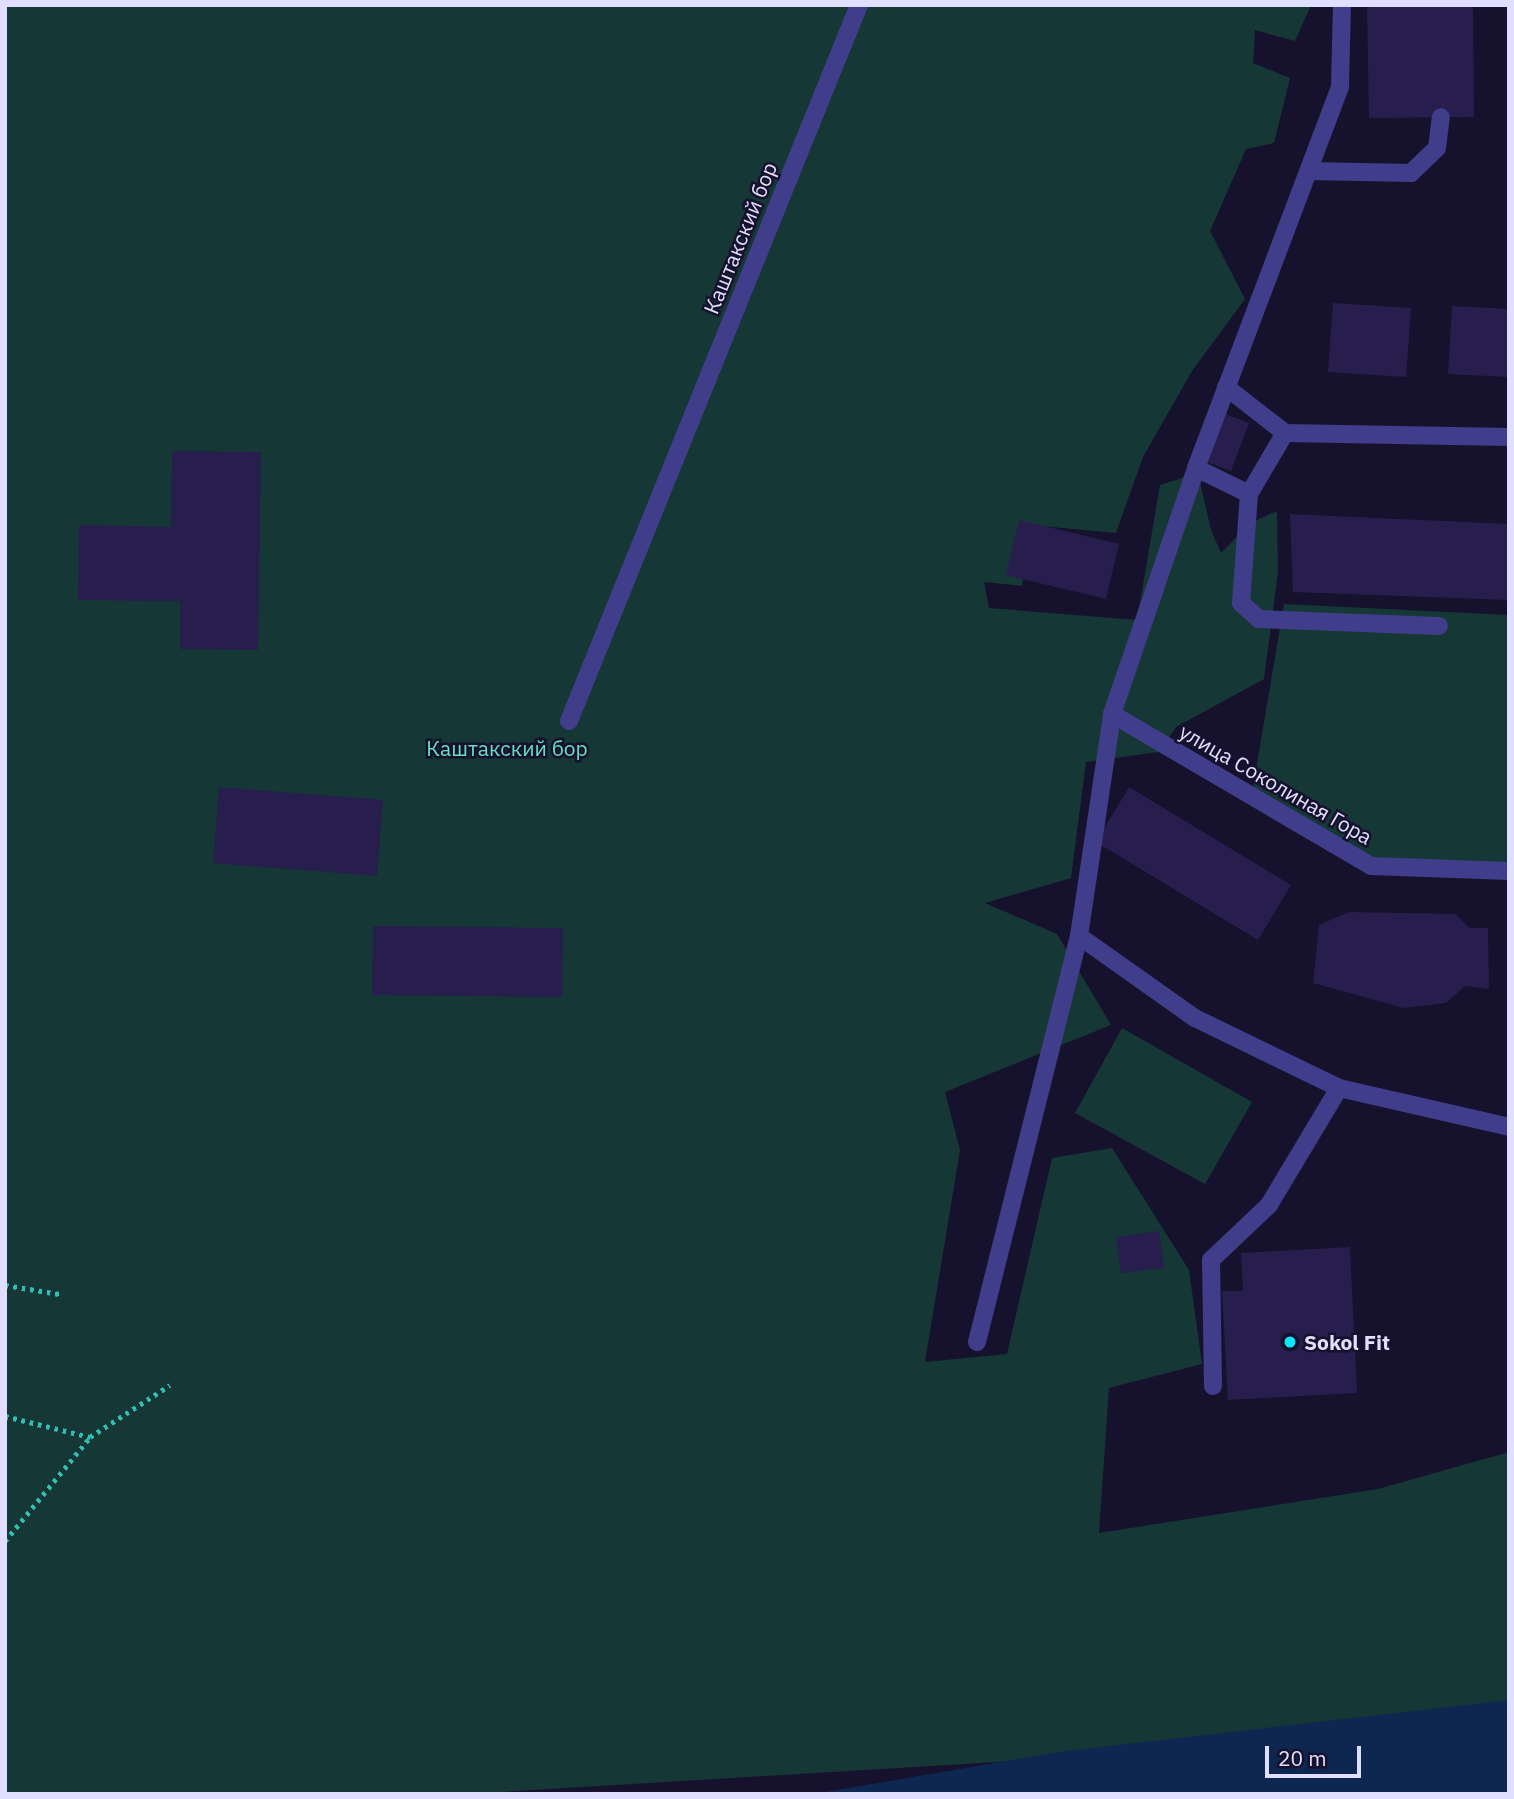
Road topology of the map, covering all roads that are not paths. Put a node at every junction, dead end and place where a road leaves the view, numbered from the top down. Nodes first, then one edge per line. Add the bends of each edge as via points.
1 (859, 5) edge
2 (1342, 5) edge
3 (1441, 117) dead end
4 (1309, 171) junction
5 (1226, 387) junction
6 (1285, 433) junction
7 (1509, 437) edge
8 (1196, 468) junction
9 (1249, 494) junction
10 (1439, 626) dead end
11 (1112, 714) junction
12 (569, 720) dead end
13 (1509, 871) edge
14 (1079, 936) junction
15 (1339, 1088) junction
16 (1509, 1127) edge
17 (976, 1342) dead end
18 (1213, 1386) dead end

1 - 12 street, Каштакский бор
2 - 4 street via 1340,86
3 - 4 street via 1437,148 1411,173
4 - 5 street
5 - 6 street
5 - 8 street
6 - 7 street
6 - 9 street
8 - 9 street
8 - 11 street
9 - 10 street via 1241,603 1259,619
11 - 13 street, улица Соколиная Гора via 1371,866
11 - 14 street
14 - 15 street via 1195,1018
14 - 17 street
15 - 16 street
15 - 18 street via 1269,1205 1211,1260

